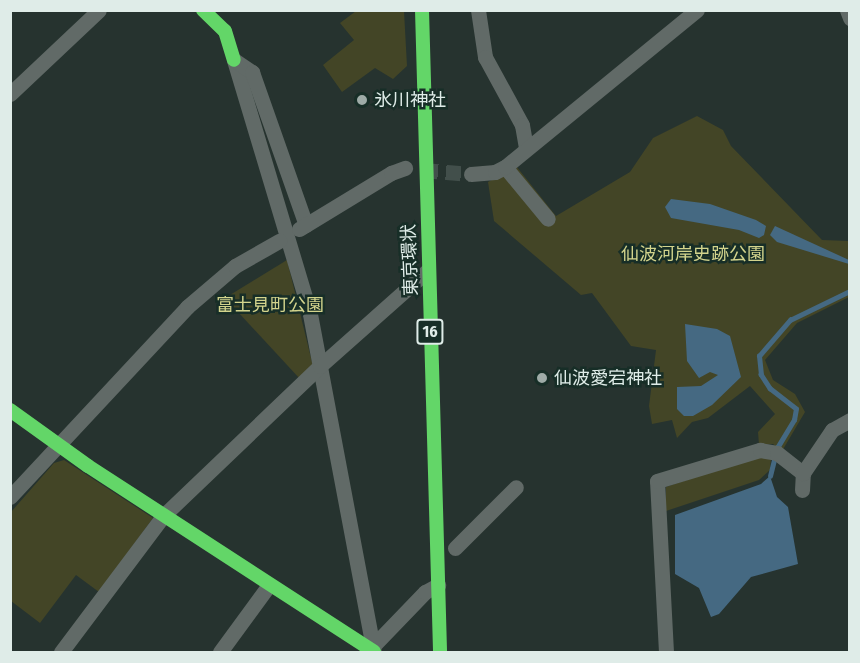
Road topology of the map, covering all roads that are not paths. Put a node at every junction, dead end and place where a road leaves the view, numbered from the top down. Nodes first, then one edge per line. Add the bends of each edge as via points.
1 (99, 10) edge
2 (203, 10) edge
3 (422, 10) edge
4 (478, 10) edge
5 (697, 10) edge
6 (847, 10) edge
7 (849, 18) edge
8 (234, 60) junction
9 (10, 94) edge
10 (526, 148) junction
11 (505, 167) junction
12 (405, 168) tunnel mouth
13 (471, 174) tunnel mouth
14 (548, 219) dead end
15 (279, 241) dead end
16 (429, 270) junction
17 (320, 366) junction
18 (10, 410) edge
19 (849, 420) edge
20 (57, 444) junction
21 (803, 473) junction
22 (516, 487) dead end
23 (802, 490) dead end
24 (10, 497) edge
25 (164, 515) junction
26 (454, 526) dead end
27 (455, 553) joint
28 (269, 585) junction
29 (438, 585) junction
30 (374, 651) edge
31 (60, 652) edge
32 (220, 652) edge
33 (440, 652) edge
34 (666, 652) edge

1 - 9 street
2 - 8 main road via 225,31
3 - 16 main road, 東京環状 / 16
4 - 10 street via 485,57 522,125
5 - 10 street
6 - 7 street
8 - 12 street via 252,72 302,227 391,172
8 - 17 street via 300,277
10 - 11 street
11 - 13 street
11 - 14 street
15 - 20 street via 210,285
16 - 17 street
16 - 29 main road, 東京環状 / 16
17 - 25 street
17 - 30 street
18 - 20 main road
19 - 21 street via 832,430
20 - 24 street
20 - 25 main road
21 - 23 street
21 - 34 street via 777,453 760,450 657,481
22 - 27 street
25 - 28 main road
25 - 31 street
26 - 27 main road
28 - 30 main road
28 - 32 street
29 - 30 street via 425,592
29 - 33 main road, 東京環状 / 16

